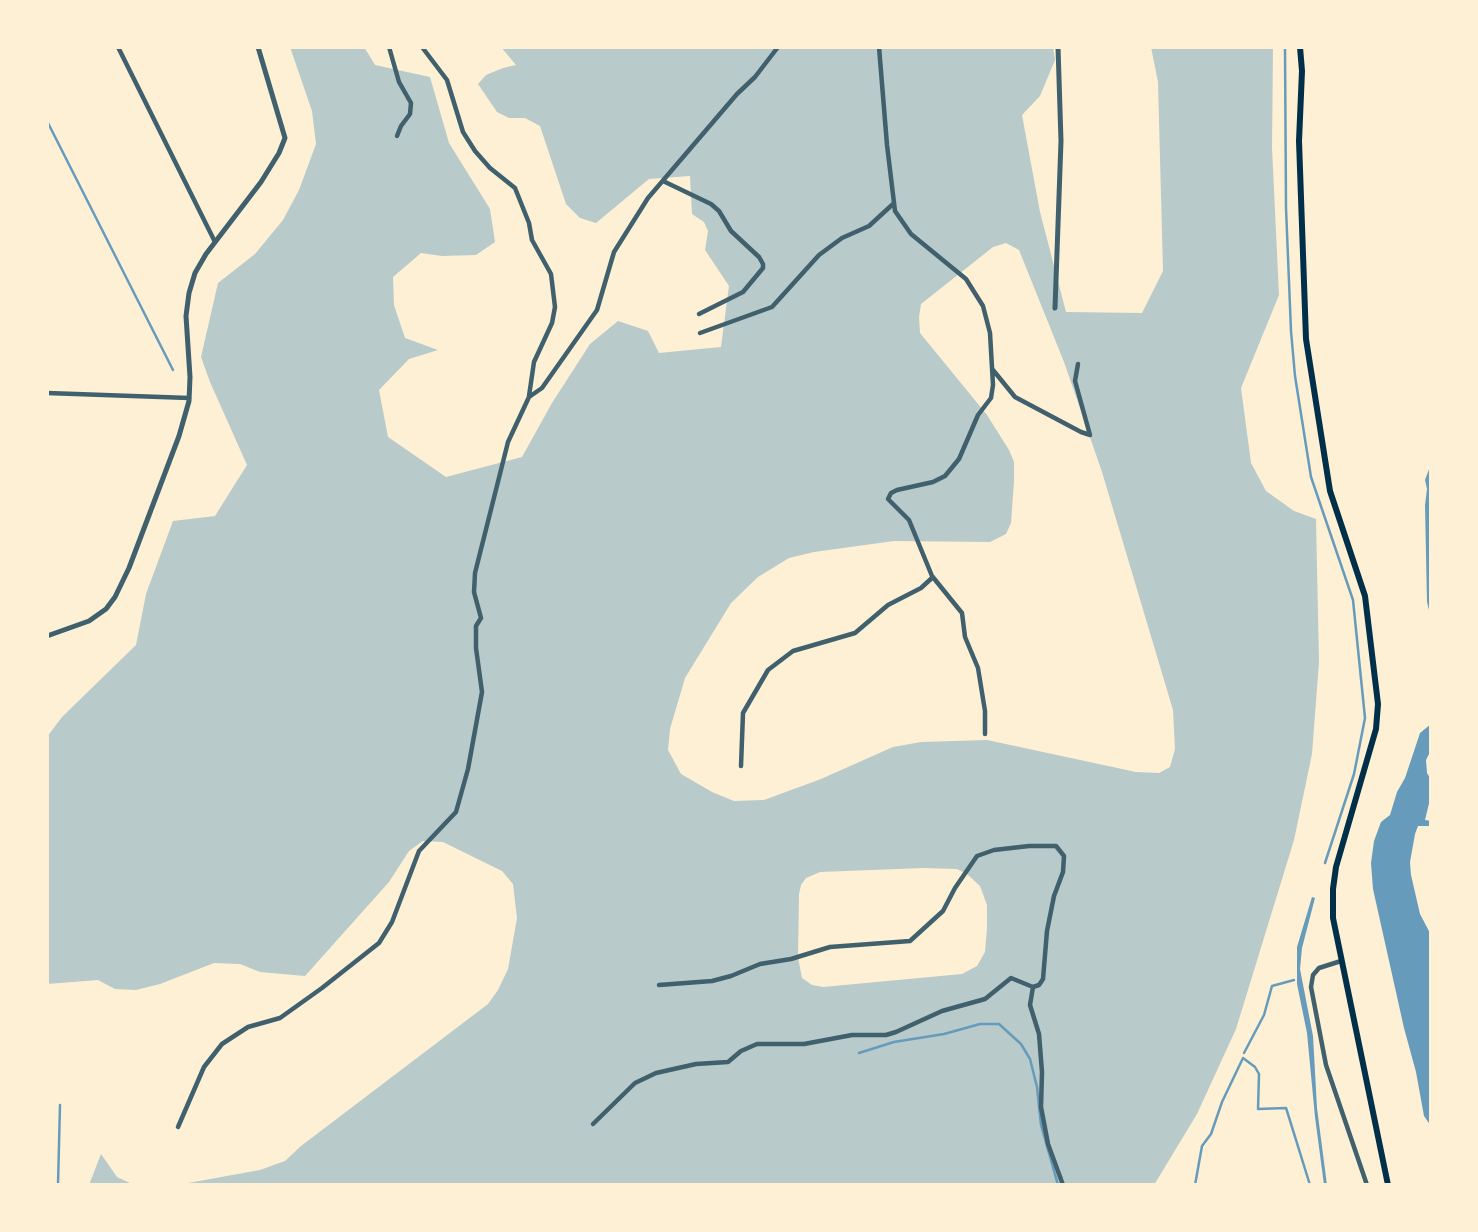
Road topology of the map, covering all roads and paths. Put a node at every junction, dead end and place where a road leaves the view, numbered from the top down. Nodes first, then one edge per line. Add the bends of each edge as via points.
1 (118, 47) edge
2 (258, 47) edge
3 (389, 47) edge
4 (422, 47) edge
5 (778, 47) edge
6 (878, 47) edge
7 (1058, 47) edge
8 (1300, 47) edge
9 (397, 136) dead end
10 (663, 181) junction
11 (524, 185) dead end
12 (515, 188) junction
13 (893, 204) junction
14 (215, 242) junction
15 (1055, 308) dead end
16 (699, 314) dead end
17 (700, 333) dead end
18 (1078, 364) dead end
19 (992, 369) junction
20 (47, 393) edge
21 (529, 397) junction
22 (188, 398) junction
23 (933, 578) junction
24 (47, 636) edge
25 (985, 734) dead end
26 (741, 766) dead end
27 (1341, 961) junction
28 (659, 985) dead end
29 (1033, 987) junction
30 (593, 1124) dead end
31 (178, 1127) dead end
32 (1063, 1185) edge
33 (1367, 1185) edge
34 (1388, 1185) edge

1 - 14 street
2 - 14 street via 285,138 261,182
3 - 9 street via 411,103
4 - 12 street via 447,80 463,132 475,151
5 - 10 street
6 - 13 street
7 - 15 street via 1061,141
8 - 27 main road via 1306,339 1330,491 1365,596 1378,704 1376,729 1336,867 1333,918
10 - 16 street via 711,204 763,264 743,292
10 - 21 street via 620,240 597,310 542,387
11 - 12 street
12 - 21 street via 532,240 551,274 555,297 552,323 534,362
13 - 17 street via 869,226 819,255 772,307
13 - 19 street via 911,234 966,279 983,306
14 - 22 street via 188,293
18 - 19 street via 1075,381 1090,435 1015,397
19 - 23 street via 991,398 946,476 889,495 890,503 909,520
20 - 22 street
21 - 31 street via 508,442 475,573 482,692 456,812 419,851 392,922 379,943 280,1017 248,1027 222,1044 204,1067
22 - 24 street via 179,436 115,597 89,621
23 - 25 street via 962,612 965,637 978,668
23 - 26 street via 888,605 855,633 793,652 768,670 743,713
27 - 33 street via 1319,968 1311,987 1326,1065
27 - 34 main road
28 - 29 street via 712,981 830,947 910,940 943,911 977,856 1056,846 1064,856 1063,872 1046,931 1043,979
29 - 30 street via 1011,978 985,999 942,1011 896,1032 804,1044 757,1044 727,1062 656,1073 635,1083
29 - 32 street via 1030,1005 1040,1041 1041,1107

